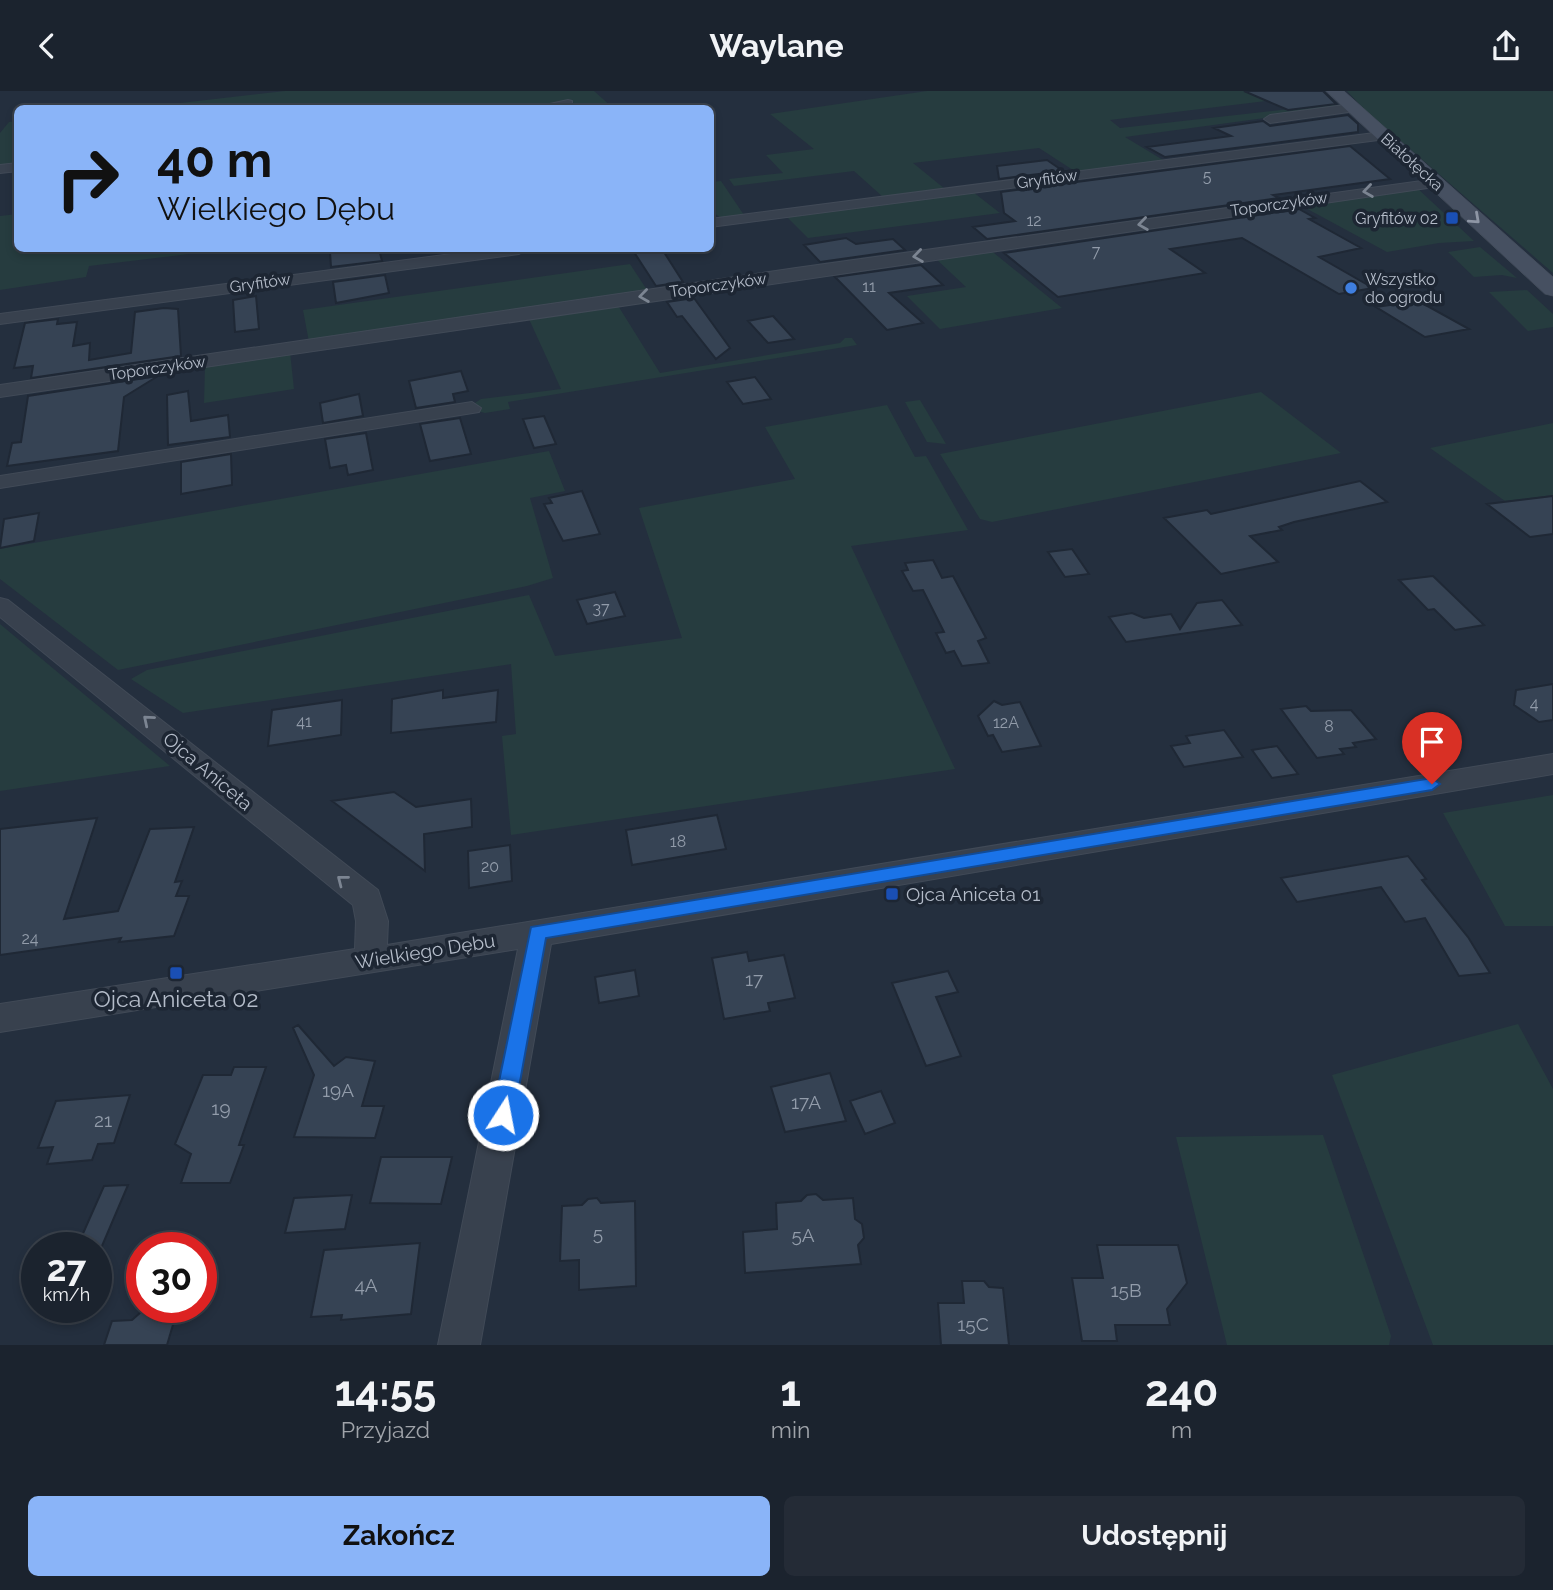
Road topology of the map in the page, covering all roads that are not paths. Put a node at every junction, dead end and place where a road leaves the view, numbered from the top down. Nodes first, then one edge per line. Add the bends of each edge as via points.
1 (1334, 91) edge
2 (568, 104) dead end
3 (561, 105) edge
4 (1352, 108) junction
5 (1269, 119) dead end
6 (1382, 136) junction
7 (1436, 183) junction
8 (714, 222) edge
9 (497, 252) edge
10 (1553, 289) edge
11 (0, 319) edge
12 (0, 391) edge
13 (472, 408) dead end
14 (0, 482) edge
15 (0, 605) edge
16 (1553, 764) edge
17 (537, 932) junction
18 (371, 960) junction
19 (0, 1018) edge
20 (458, 1345) edge

1 - 4 street, Białołęcka
2 - 3 street
4 - 5 street
4 - 6 street, Białołęcka
6 - 7 street, Białołęcka
6 - 8 street, Gryfitów
7 -> 10 street, Białołęcka
7 -> 12 street, Toporczyków
9 - 11 street, Gryfitów
13 - 14 street
18 -> 15 street, Ojca Aniceta via 372,921 367,899 105,683
16 - 17 street, Wielkiego Dębu
17 - 18 street, Wielkiego Dębu
17 - 20 street
18 - 19 street, Wielkiego Dębu

